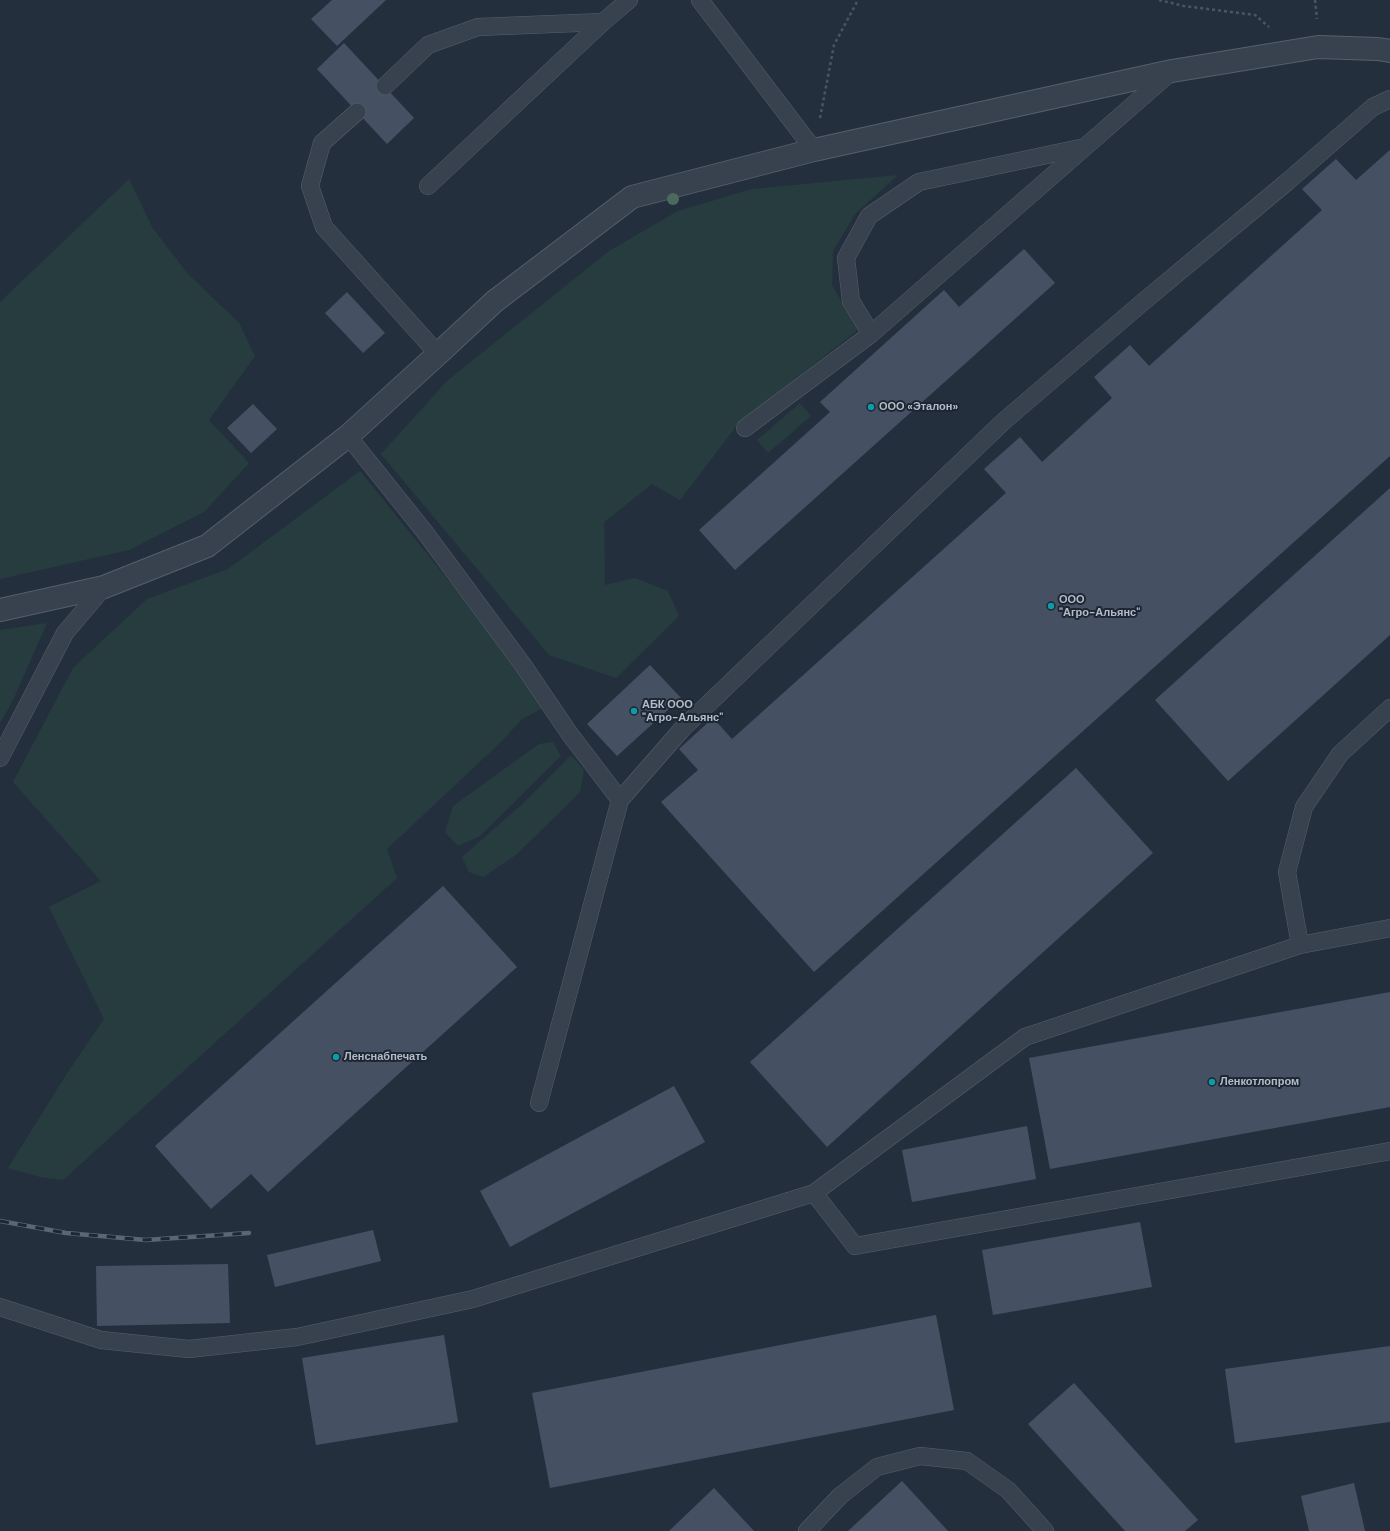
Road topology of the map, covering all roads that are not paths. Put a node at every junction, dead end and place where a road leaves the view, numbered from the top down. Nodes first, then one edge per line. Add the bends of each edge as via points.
1 (629, 0) edge
2 (700, 0) edge
3 (603, 22) junction
4 (1390, 51) edge
5 (1172, 71) junction
6 (385, 86) dead end
7 (1390, 99) edge
8 (357, 112) dead end
9 (1086, 147) junction
10 (814, 150) junction
11 (428, 186) dead end
12 (871, 334) junction
13 (438, 354) junction
14 (746, 428) dead end
15 (348, 436) junction
16 (104, 586) junction
17 (0, 610) edge
18 (1390, 708) edge
19 (0, 758) edge
20 (620, 800) junction
21 (1390, 928) edge
22 (1300, 945) junction
23 (539, 1104) dead end
24 (1390, 1151) edge
25 (814, 1193) junction
26 (0, 1307) edge
27 (807, 1531) edge
28 (1045, 1531) edge

1 - 3 lane
2 - 10 lane
3 - 6 lane via 478,27 428,45
3 - 11 lane
4 - 5 street via 1318,47
5 - 9 lane
5 - 10 street
7 - 20 lane via 1373,107 1004,421 683,728
8 - 13 lane via 322,143 310,186 324,227
9 - 12 lane
9 - 12 lane via 919,182 869,216 846,258 851,301
10 - 13 street via 632,197 495,301
12 - 14 lane
13 - 15 street
15 - 16 street via 207,546
15 - 20 lane via 424,531
16 - 17 street
16 - 19 lane via 65,633
18 - 22 lane via 1340,754 1304,807 1287,872
20 - 23 lane
21 - 22 lane
22 - 25 lane via 1025,1037
24 - 25 lane via 855,1246
25 - 26 lane via 473,1299 297,1337 189,1349 101,1340
27 - 28 lane via 840,1496 877,1467 920,1456 967,1461 1008,1490

